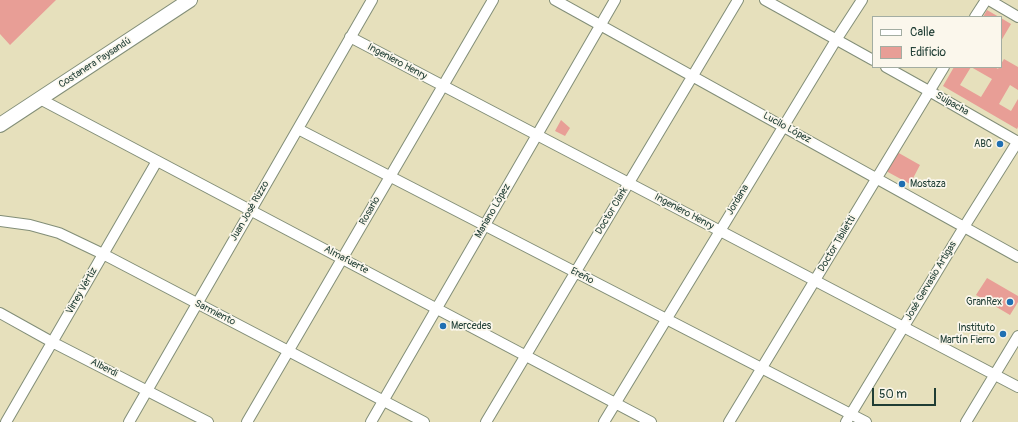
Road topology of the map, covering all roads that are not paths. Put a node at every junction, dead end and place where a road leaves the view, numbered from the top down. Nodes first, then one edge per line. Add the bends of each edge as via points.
1 (190, 0) edge
2 (372, 0) edge
3 (493, 0) edge
4 (555, 0) edge
5 (615, 0) edge
6 (738, 0) edge
7 (765, 0) edge
8 (862, 0) edge
9 (986, 0) edge
10 (989, 0) edge
11 (976, 16) edge
12 (1018, 17) edge
13 (600, 25) junction
14 (350, 37) junction
15 (836, 40) junction
16 (872, 59) edge
17 (888, 68) edge
18 (943, 68) edge
19 (693, 76) junction
20 (443, 86) junction
21 (929, 91) junction
22 (40, 99) junction
23 (0, 125) edge
24 (783, 126) junction
25 (298, 129) junction
26 (537, 135) junction
27 (1018, 142) edge
28 (157, 160) junction
29 (390, 177) junction
30 (876, 178) junction
31 (629, 184) junction
32 (251, 210) junction
33 (0, 221) edge
34 (485, 225) junction
35 (964, 227) junction
36 (720, 231) junction
37 (103, 254) junction
38 (1018, 257) edge
39 (342, 258) junction
40 (576, 272) junction
41 (815, 281) junction
42 (197, 304) junction
43 (436, 308) junction
44 (0, 313) edge
45 (666, 319) junction
46 (904, 327) junction
47 (1018, 336) edge
48 (52, 342) junction
49 (289, 351) junction
50 (526, 356) junction
51 (762, 368) junction
52 (994, 375) junction
53 (1018, 387) edge
54 (147, 390) junction
55 (383, 400) junction
56 (615, 403) junction
57 (848, 418) edge
58 (6, 422) edge
59 (129, 422) edge
60 (208, 422) edge
61 (247, 422) edge
62 (371, 422) edge
63 (424, 422) edge
64 (486, 422) edge
65 (604, 422) edge
66 (652, 422) edge
67 (730, 422) edge
68 (866, 422) edge
69 (966, 422) edge

1 - 22 main road, Costanera Paysandú
2 - 14 street, Juan José Rizzo
3 - 20 street, Rosario
4 - 13 street, Lucilo López
5 - 13 street, Mariano López
6 - 19 street, Doctor Clark
7 - 15 street
8 - 15 street, Jordana
9 - 11 street
10 - 12 street
13 - 19 street, Lucilo López
13 - 26 street, Mariano López
14 - 20 street, Ingeniero Henry
14 - 25 street, Juan José Rizzo
15 - 16 street
15 - 24 street, Jordana
17 - 21 street, Suipacha
18 - 21 street, Doctor Tibiletti
19 - 24 street, Lucilo López
19 - 31 street, Doctor Clark
20 - 26 street, Ingeniero Henry
20 - 29 street, Rosario
21 - 27 street, Suipacha
21 - 30 street, Doctor Tibiletti
22 - 23 main road, Costanera Paysandú
22 - 28 street, Almafuerte
24 - 30 street, Lucilo López
24 - 36 street, Jordana
25 - 29 street, Ereño
25 - 32 street, Juan José Rizzo
26 - 31 street, Ingeniero Henry
26 - 34 street, Mariano López
27 - 35 street, José Gervasio Artigas
28 - 32 street, Almafuerte
28 - 37 street, Virrey Vértiz
29 - 34 street, Ereño
29 - 39 street, Rosario
30 - 35 street, Lucilo López
30 - 41 street, Doctor Tibiletti
31 - 36 street, Ingeniero Henry
31 - 40 street, Doctor Clark
32 - 39 street, Almafuerte
32 - 42 street, Juan José Rizzo
33 - 37 street, Sarmiento via 30,225 59,233
34 - 40 street, Ereño
34 - 43 street, Mariano López
35 - 38 street, Lucilo López
35 - 46 street, José Gervasio Artigas
36 - 41 street, Ingeniero Henry
36 - 45 street, Jordana
37 - 42 street, Sarmiento
37 - 48 street, Virrey Vértiz
39 - 43 street, Almafuerte
39 - 49 street, Rosario
40 - 45 street, Ereño
40 - 50 street, Doctor Clark
41 - 46 street, Ingeniero Henry
41 - 51 street, Doctor Tibiletti
42 - 49 street, Sarmiento
42 - 54 street, Juan José Rizzo
43 - 50 street, Almafuerte
43 - 55 street, Mariano López
44 - 48 street, Alberdi
45 - 51 street, Ereño
45 - 56 street, Jordana
46 - 52 street, Ingeniero Henry
46 - 57 street, José Gervasio Artigas
47 - 52 street
48 - 54 street, Alberdi
48 - 58 street, Virrey Vértiz
49 - 55 street, Sarmiento
49 - 61 street, Rosario
50 - 56 street, Almafuerte
50 - 64 street, Doctor Clark
51 - 57 street, Ereño
51 - 67 street, Doctor Tibiletti
52 - 53 street, Ingeniero Henry
52 - 69 street
54 - 59 street, Juan José Rizzo
54 - 60 street, Alberdi
55 - 62 street, Mariano López
55 - 63 street, Sarmiento
56 - 65 street, Jordana
56 - 66 street, Almafuerte
57 - 68 street, Ereño

